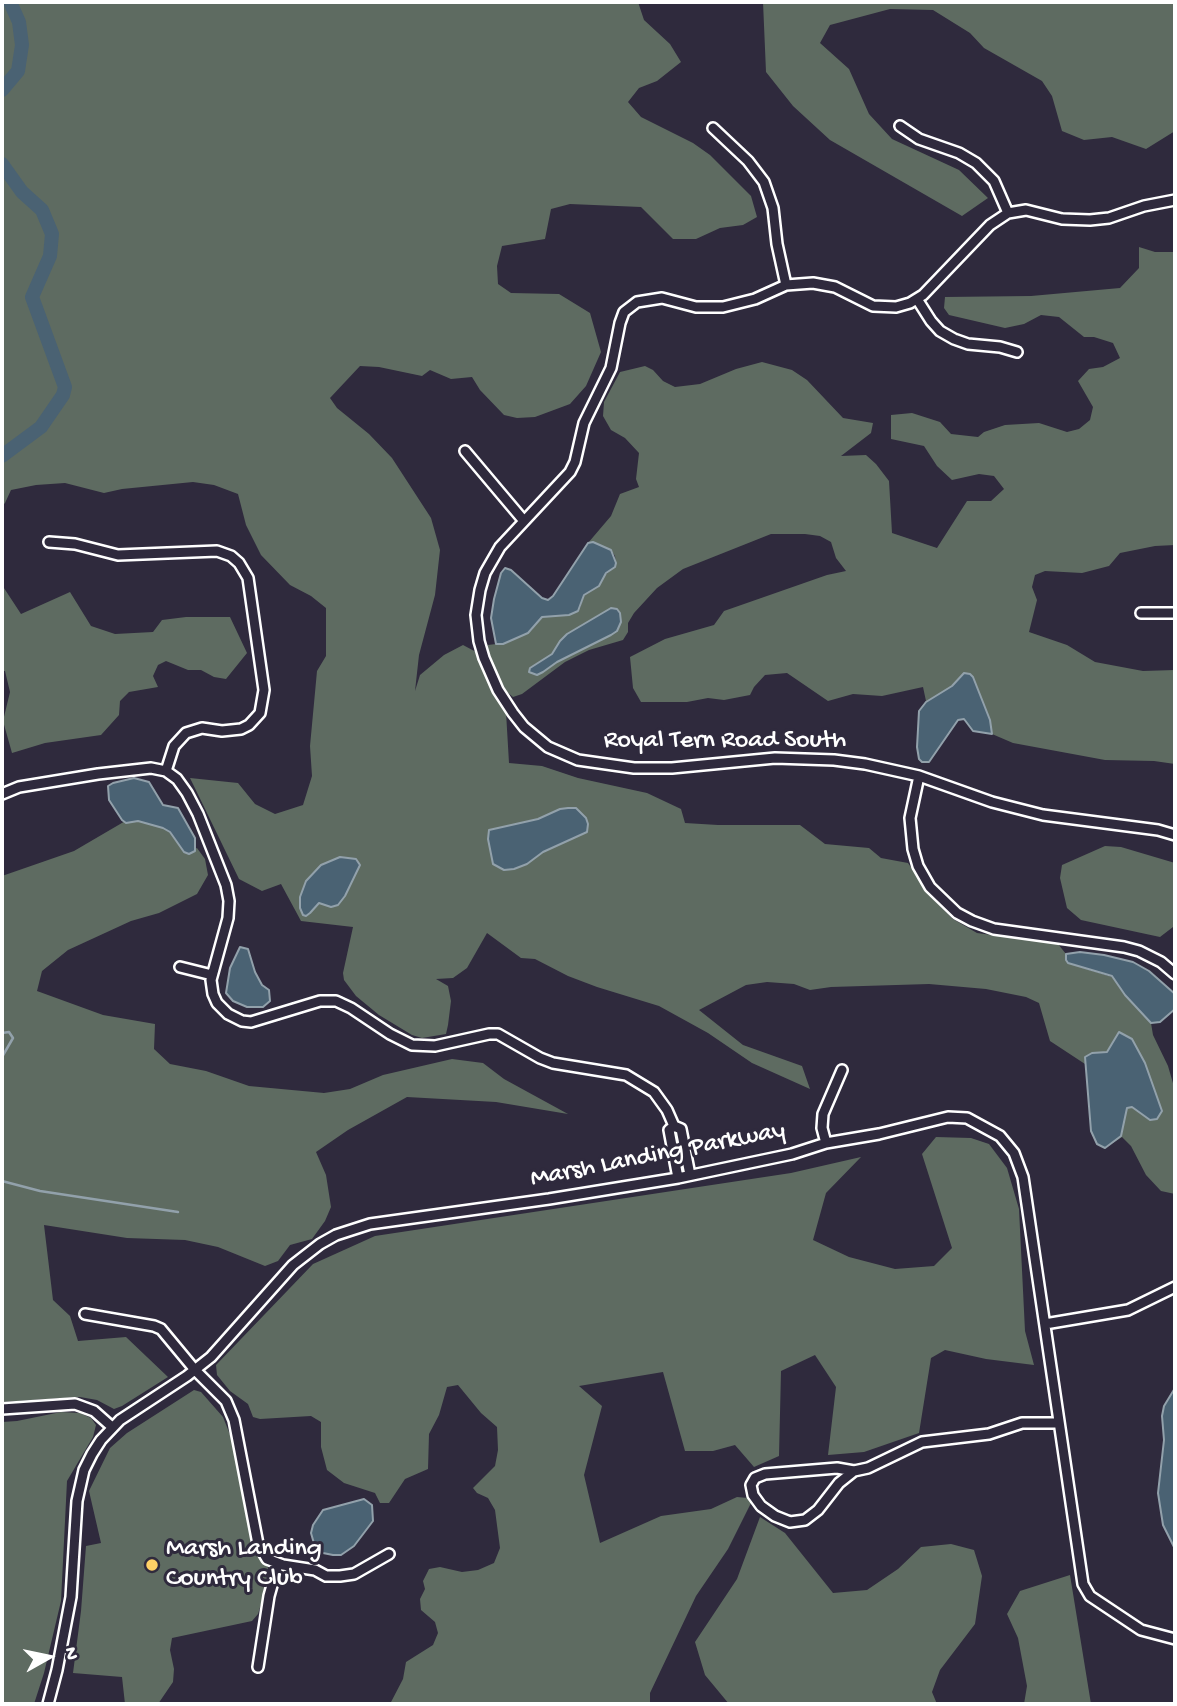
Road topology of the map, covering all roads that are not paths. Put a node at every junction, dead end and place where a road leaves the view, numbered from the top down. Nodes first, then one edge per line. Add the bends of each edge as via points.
1 (900, 126) dead end
2 (713, 128) dead end
3 (1175, 200) edge
4 (1008, 213) junction
5 (786, 285) junction
6 (917, 299) junction
7 (1017, 352) dead end
8 (465, 451) dead end
9 (524, 522) junction
10 (49, 542) dead end
11 (1175, 613) edge
12 (1141, 614) dead end
13 (166, 771) junction
14 (919, 776) junction
15 (2, 794) edge
16 (1175, 835) edge
17 (180, 967) dead end
18 (1175, 974) edge
19 (212, 975) junction
20 (842, 1070) dead end
21 (674, 1126) junction
22 (826, 1143) junction
23 (685, 1147) junction
24 (673, 1149) junction
25 (690, 1175) junction
26 (678, 1178) junction
27 (1175, 1287) edge
28 (85, 1314) dead end
29 (1045, 1324) junction
30 (195, 1370) junction
31 (2, 1409) edge
32 (1059, 1423) junction
33 (112, 1427) junction
34 (854, 1471) junction
35 (389, 1554) dead end
36 (278, 1563) junction
37 (1175, 1639) edge
38 (258, 1667) dead end
39 (48, 1704) edge

1 - 4 street via 975,163 994,181
2 - 5 street via 764,183 773,208
3 - 4 street via 1090,220 1026,210
4 - 6 street via 990,225
5 - 6 street, Royal Tern Road South via 824,284 880,307 903,306
5 - 9 street, Royal Tern Road South via 723,307 696,307 662,298 630,307 620,323 611,368 583,423 570,472
6 - 7 street via 940,331 954,339
8 - 9 street
9 - 14 street, Royal Tern Road South via 500,547 485,573 477,624 484,658 503,698 524,727 548,747 593,764 634,768 802,758 865,764
10 - 13 street via 118,555 217,551 239,563 248,578 264,690 260,713 241,729 202,728 186,733 176,742
11 - 12 street
13 - 15 street via 150,768 98,774
13 - 19 street via 182,785 198,814 229,901
14 - 16 street, Royal Tern Road South via 1043,815
14 - 18 street via 910,818 913,849 930,887 957,913 994,929 1139,951
17 - 19 street
19 - 21 street via 217,1003 236,1019 251,1022 328,1000 351,1007 412,1045 435,1046 498,1034 553,1063 635,1079 662,1101
20 - 22 street via 823,1114
21 - 23 street via 681,1129
21 - 24 street via 669,1130
22 - 25 street, Marsh Landing Parkway
22 - 29 street, Marsh Landing Parkway via 959,1117 1000,1136 1024,1177
23 - 24 street
23 - 25 street
24 - 26 street
25 - 26 street, Marsh Landing Parkway
26 - 30 street, Marsh Landing Parkway via 344,1231 293,1265 226,1342
27 - 29 street via 1128,1310
28 - 30 street via 161,1329
29 - 32 street, Marsh Landing Parkway
30 - 33 street, Marsh Landing Parkway
30 - 36 street via 226,1401 234,1419 258,1544 267,1559
31 - 33 street via 75,1404 94,1411
32 - 34 street via 1022,1423 989,1434 922,1441
32 - 37 street, Marsh Landing Parkway via 1086,1591 1141,1630
33 - 39 street, Marsh Landing Parkway via 92,1454 80,1483 71,1597
34 - 34 street via 805,1520 790,1522 775,1516 752,1495 755,1478 765,1474 837,1468
35 - 36 street via 354,1574 340,1576
36 - 38 street

